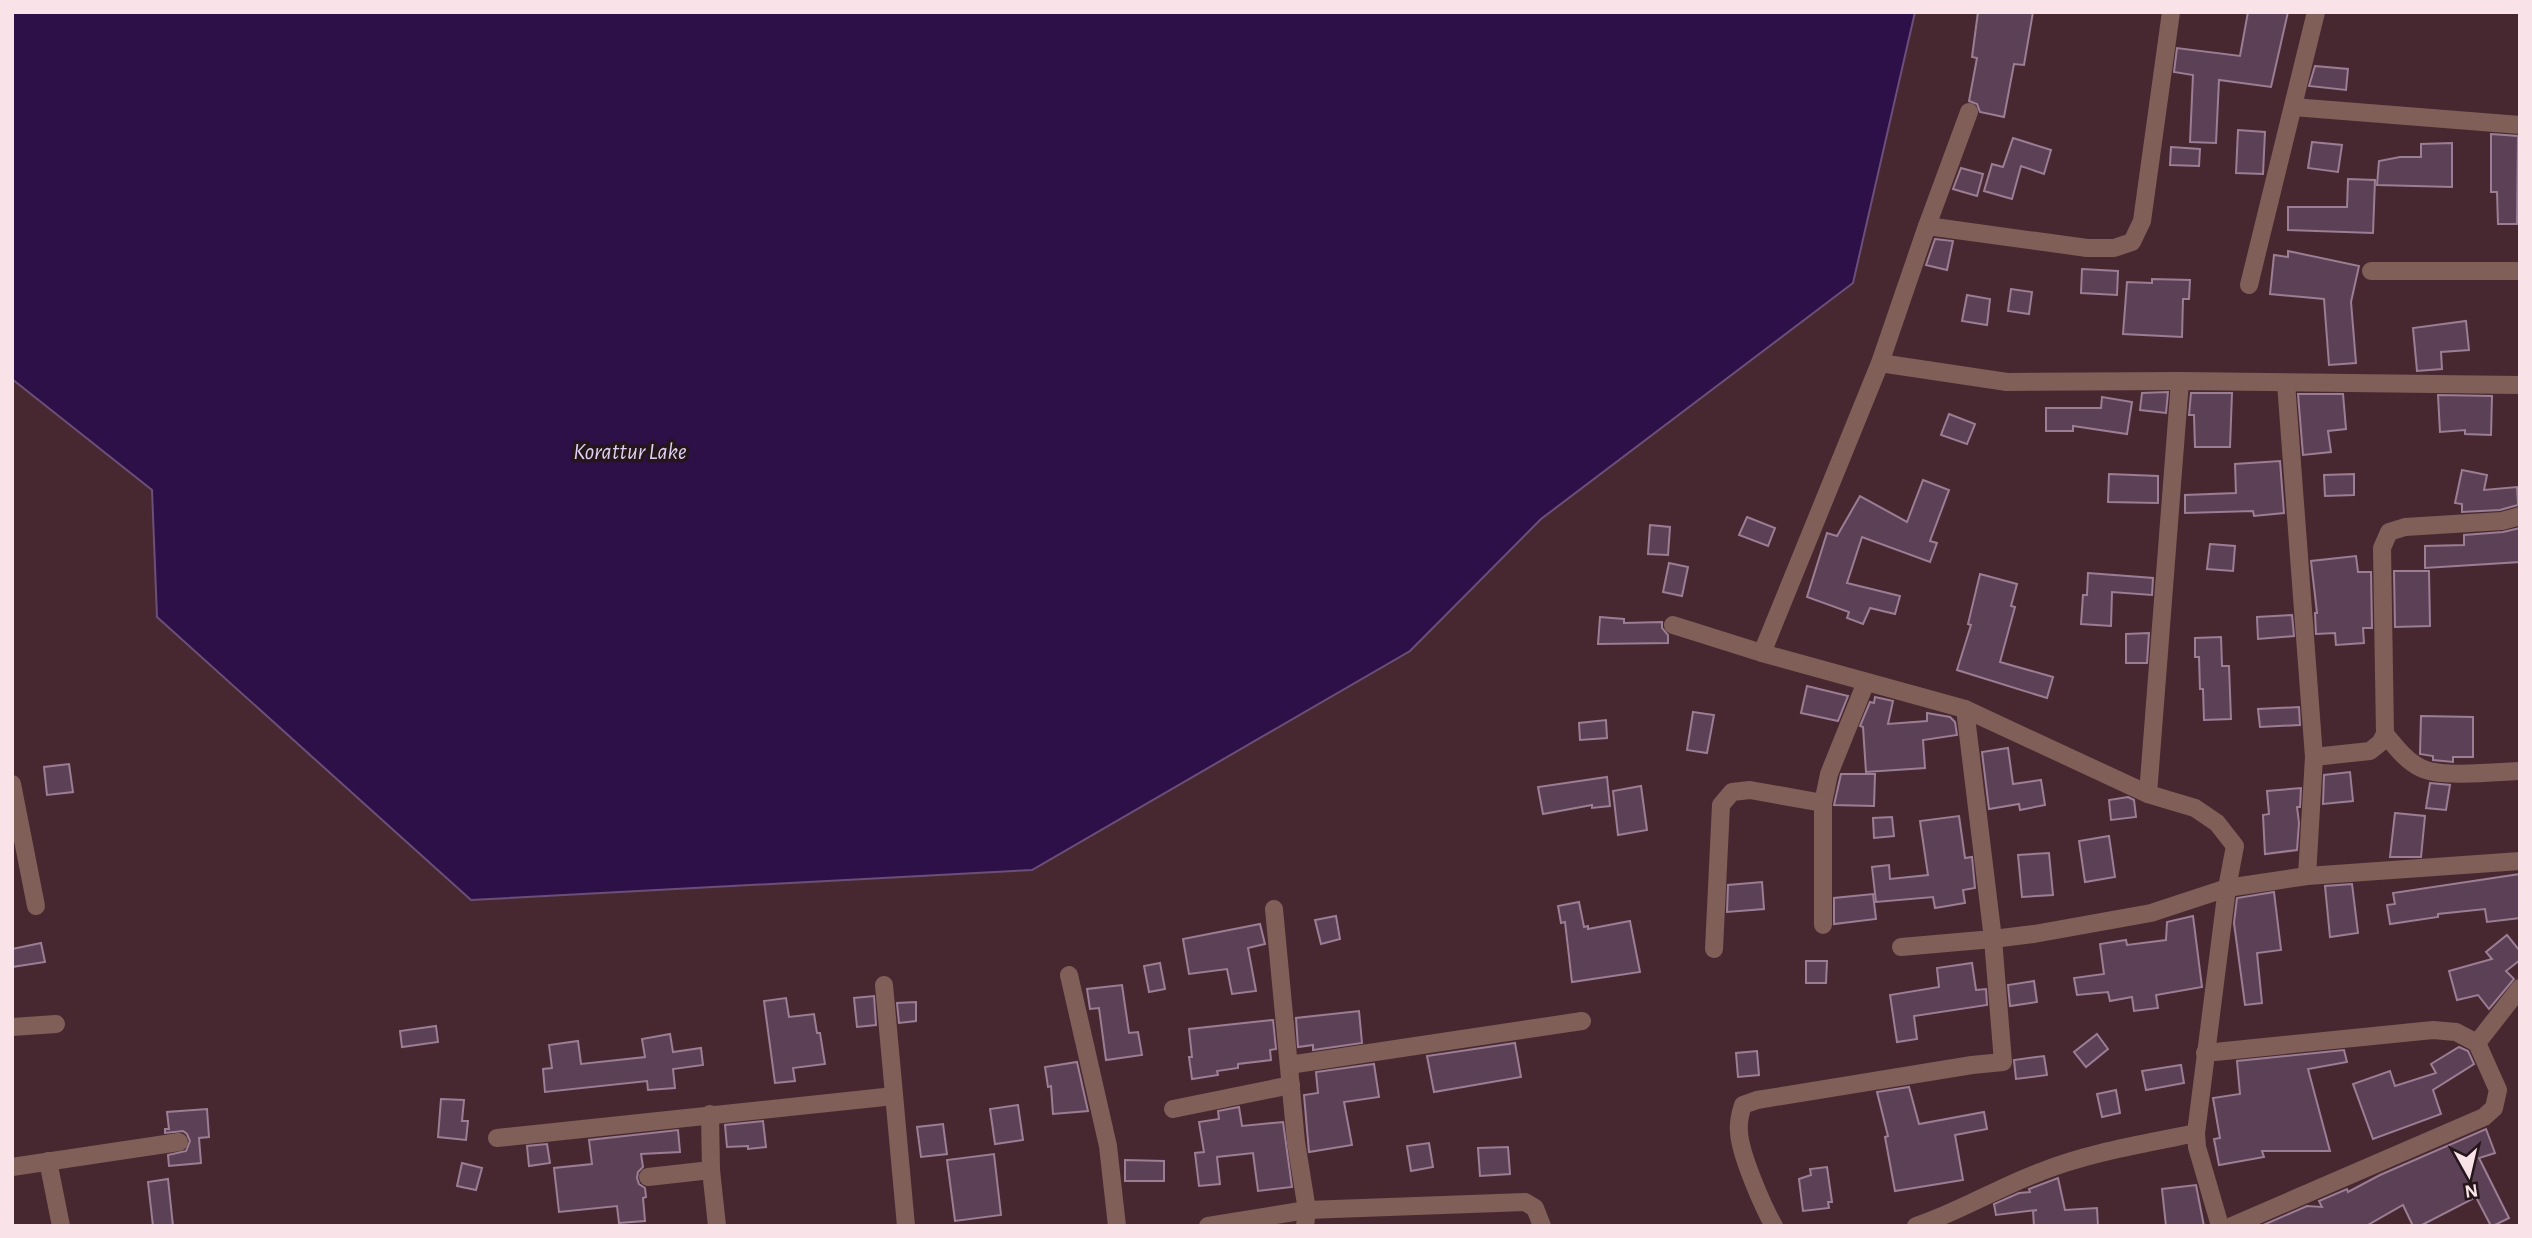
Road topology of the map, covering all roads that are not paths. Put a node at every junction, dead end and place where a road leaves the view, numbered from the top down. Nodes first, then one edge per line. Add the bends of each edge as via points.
1 (2171, 12) edge
2 (2316, 12) edge
3 (2293, 107) junction
4 (1969, 112) dead end
5 (2520, 125) edge
6 (1927, 226) junction
7 (2371, 271) dead end
8 (2520, 271) edge
9 (2249, 285) dead end
10 (1880, 363) junction
11 (2180, 381) junction
12 (2286, 383) junction
13 (2520, 385) edge
14 (2520, 516) edge
15 (1674, 625) dead end
16 (1762, 653) junction
17 (1866, 682) junction
18 (1965, 709) junction
19 (2385, 734) junction
20 (2314, 757) junction
21 (2520, 771) edge
22 (12, 784) edge
23 (2148, 794) junction
24 (1824, 803) junction
25 (2520, 861) edge
26 (2307, 876) junction
27 (2227, 888) junction
28 (36, 906) dead end
29 (1274, 909) dead end
30 (1823, 925) dead end
31 (1993, 939) junction
32 (1901, 947) dead end
33 (1714, 948) dead end
34 (1069, 975) dead end
35 (884, 985) dead end
36 (2520, 988) edge
37 (1581, 1021) dead end
38 (57, 1024) dead end
39 (12, 1027) edge
40 (2477, 1043) junction
41 (2205, 1053) junction
42 (1289, 1065) junction
43 (1291, 1084) junction
44 (894, 1096) junction
45 (1172, 1109) dead end
46 (710, 1114) junction
47 (2196, 1133) junction
48 (498, 1138) dead end
49 (179, 1142) dead end
50 (48, 1161) junction
51 (12, 1167) edge
52 (711, 1170) junction
53 (648, 1177) dead end
54 (1306, 1218) edge
55 (61, 1226) edge
56 (717, 1226) edge
57 (906, 1226) edge
58 (1118, 1226) edge
59 (1208, 1226) edge
60 (1542, 1226) edge
61 (1774, 1226) edge
62 (1916, 1226) edge
63 (2220, 1226) edge
64 (2232, 1226) edge

1 - 6 street via 2143,221 2132,242 2114,248 2087,248
2 - 3 street
3 - 5 street
3 - 9 street
4 - 6 street
6 - 10 street
7 - 8 street
10 - 11 street via 2007,382
10 - 16 street
11 - 12 street
11 - 23 street
12 - 13 street
12 - 20 street
14 - 19 street via 2389,532 2382,548
15 - 16 street
16 - 17 street
17 - 18 street
17 - 24 street via 1829,774
18 - 23 street
18 - 31 street
19 - 20 street via 2370,751
19 - 21 street via 2423,770
20 - 26 street
22 - 28 street
23 - 27 street via 2195,808 2217,823 2235,846
24 - 30 street
24 - 33 street via 1750,790 1732,792 1721,805
25 - 26 street
26 - 27 street
27 - 31 street via 2151,913
27 - 41 street
29 - 42 street
31 - 32 street
31 - 61 street via 2003,1062 1743,1105 1738,1134 1763,1209
34 - 58 street via 1108,1146
35 - 44 street
36 - 40 street
37 - 42 street
38 - 39 street
40 - 41 street via 2456,1032 2434,1030
40 - 64 street via 2498,1090 2494,1108 2484,1117
41 - 47 street
42 - 43 street
43 - 45 street
43 - 54 street
44 - 46 street
44 - 57 street
46 - 48 street
46 - 52 street
47 - 62 street via 2042,1171 1948,1216
47 - 63 street
49 - 50 street
50 - 51 street
50 - 55 street
52 - 53 street
52 - 56 street
54 - 59 street
54 - 60 street via 1525,1202 1535,1208

